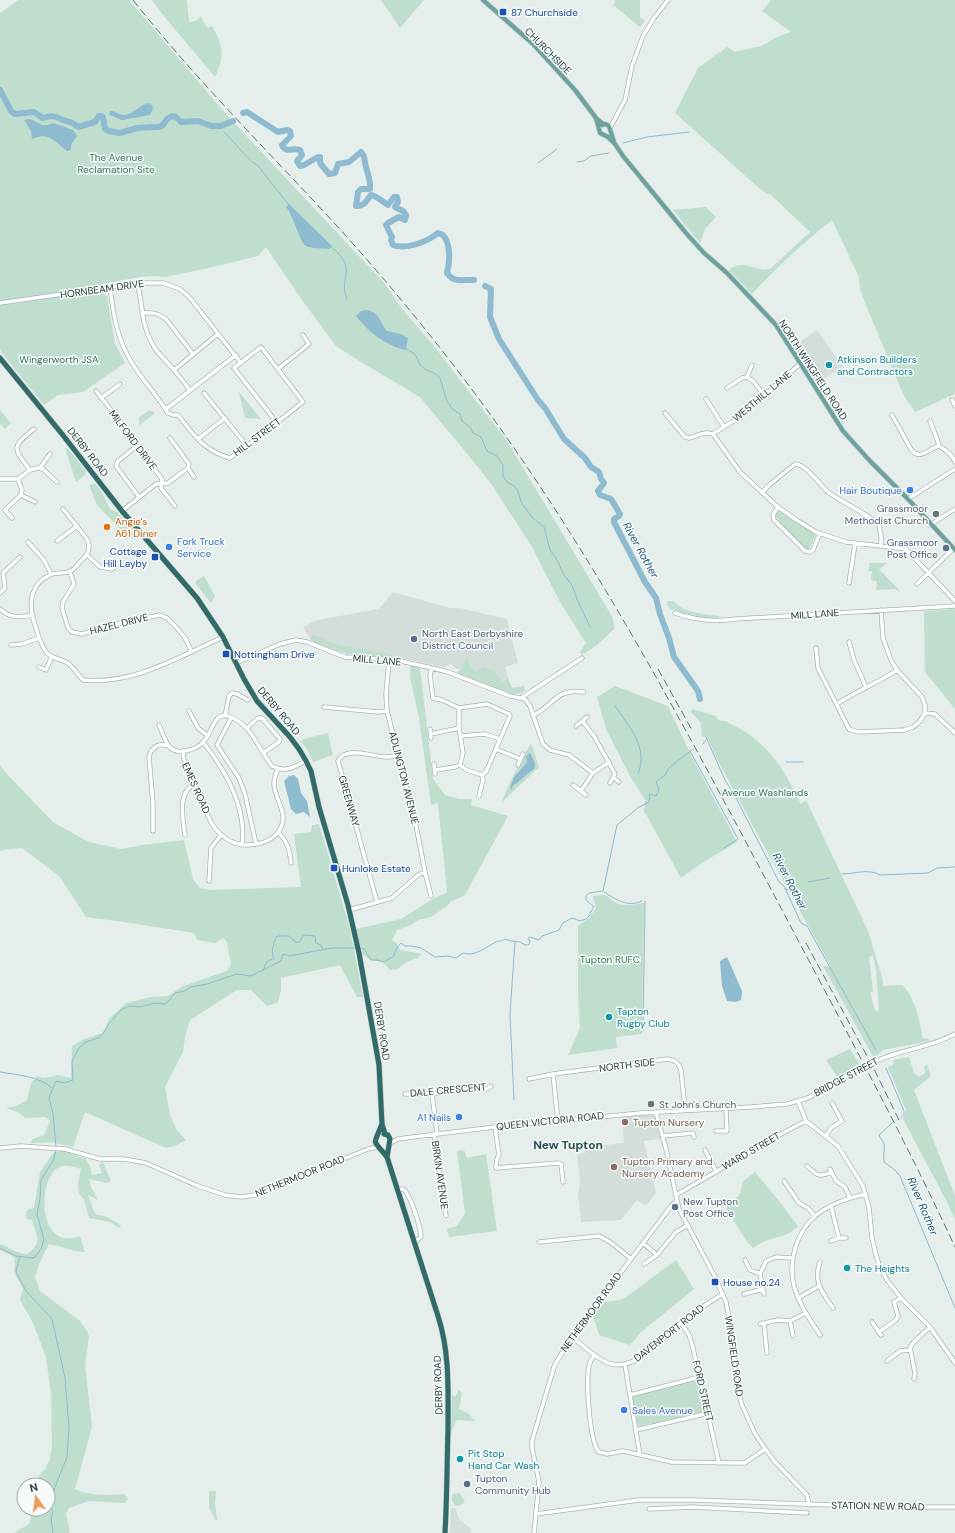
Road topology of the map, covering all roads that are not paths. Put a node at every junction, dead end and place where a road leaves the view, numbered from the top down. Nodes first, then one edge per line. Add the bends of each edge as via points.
1 (483, 0) edge
2 (668, 0) edge
3 (596, 118) junction
4 (613, 120) junction
5 (604, 124) junction
6 (599, 129) junction
7 (610, 129) junction
8 (606, 136) junction
9 (615, 144) junction
10 (138, 284) junction
11 (110, 288) junction
12 (0, 303) edge
13 (142, 313) junction
14 (218, 334) junction
15 (303, 335) dead end
16 (193, 354) junction
17 (236, 355) junction
18 (0, 358) edge
19 (241, 363) junction
20 (801, 363) junction
21 (752, 365) dead end
22 (278, 369) junction
23 (174, 370) junction
24 (747, 377) junction
25 (120, 384) dead end
26 (728, 388) dead end
27 (190, 390) junction
28 (96, 391) dead end
29 (204, 393) dead end
30 (765, 396) junction
31 (101, 398) junction
32 (706, 399) dead end
33 (952, 400) dead end
34 (955, 406) edge
35 (166, 409) junction
36 (665, 413) dead end
37 (892, 415) dead end
38 (225, 418) junction
39 (930, 421) dead end
40 (277, 422) junction
41 (724, 427) junction
42 (34, 429) dead end
43 (713, 434) junction
44 (170, 438) dead end
45 (198, 439) junction
46 (137, 446) junction
47 (247, 446) junction
48 (939, 446) junction
49 (50, 454) dead end
50 (955, 462) edge
51 (40, 468) junction
52 (188, 468) junction
53 (955, 469) edge
54 (30, 470) junction
55 (194, 477) dead end
56 (0, 479) edge
57 (18, 479) junction
58 (57, 482) dead end
59 (162, 483) junction
60 (762, 493) junction
61 (21, 495) junction
62 (139, 497) junction
63 (908, 499) junction
64 (35, 502) dead end
65 (175, 506) dead end
66 (778, 508) junction
67 (63, 509) dead end
68 (955, 509) edge
69 (5, 510) junction
70 (122, 511) junction
71 (0, 513) edge
72 (12, 518) dead end
73 (930, 525) junction
74 (77, 526) junction
75 (820, 533) junction
76 (57, 541) dead end
77 (28, 542) dead end
78 (855, 544) junction
79 (882, 545) junction
80 (954, 550) edge
81 (87, 555) junction
82 (20, 557) dead end
83 (119, 563) dead end
84 (70, 572) junction
85 (929, 573) junction
86 (51, 574) junction
87 (849, 583) dead end
88 (917, 584) dead end
89 (0, 593) edge
90 (955, 601) edge
91 (955, 606) edge
92 (0, 610) edge
93 (881, 610) junction
94 (675, 613) dead end
95 (33, 615) junction
96 (223, 637) junction
97 (39, 638) junction
98 (849, 642) dead end
99 (11, 644) dead end
100 (816, 648) dead end
101 (192, 652) junction
102 (52, 656) junction
103 (582, 658) dead end
104 (389, 660) junction
105 (236, 663) junction
106 (39, 666) dead end
107 (432, 668) junction
108 (897, 670) junction
109 (572, 685) dead end
110 (866, 687) junction
111 (573, 691) junction
112 (584, 692) dead end
113 (521, 698) junction
114 (248, 700) dead end
115 (837, 704) junction
116 (324, 707) dead end
117 (459, 708) junction
118 (188, 710) dead end
119 (387, 711) junction
120 (925, 713) junction
121 (534, 715) junction
122 (225, 716) junction
123 (587, 717) dead end
124 (231, 718) junction
125 (199, 720) dead end
126 (583, 722) junction
127 (194, 723) junction
128 (159, 725) dead end
129 (576, 726) dead end
130 (247, 728) junction
131 (459, 728) junction
132 (430, 729) dead end
133 (954, 734) edge
134 (208, 736) junction
135 (460, 736) junction
136 (500, 739) junction
137 (203, 742) junction
138 (168, 746) junction
139 (496, 749) junction
140 (183, 751) junction
141 (263, 753) junction
142 (523, 754) dead end
143 (399, 755) junction
144 (520, 760) junction
145 (306, 761) junction
146 (609, 762) junction
147 (434, 764) dead end
148 (460, 765) junction
149 (518, 765) dead end
150 (278, 769) junction
151 (593, 773) junction
152 (482, 775) junction
153 (614, 778) junction
154 (619, 782) dead end
155 (610, 783) dead end
156 (194, 784) junction
157 (573, 785) dead end
158 (581, 792) junction
159 (586, 795) dead end
160 (479, 796) dead end
161 (153, 831) dead end
162 (278, 832) junction
163 (185, 835) dead end
164 (221, 836) junction
165 (256, 844) junction
166 (242, 845) junction
167 (291, 863) dead end
168 (425, 872) junction
169 (209, 880) dead end
170 (430, 896) dead end
171 (377, 902) junction
172 (349, 910) junction
173 (955, 1034) edge
174 (553, 1074) junction
175 (529, 1079) dead end
176 (490, 1086) dead end
177 (405, 1094) dead end
178 (432, 1094) junction
179 (798, 1101) junction
180 (832, 1103) dead end
181 (726, 1108) junction
182 (685, 1110) junction
183 (656, 1112) junction
184 (558, 1121) junction
185 (806, 1121) junction
186 (382, 1124) junction
187 (495, 1127) junction
188 (716, 1131) dead end
189 (436, 1134) junction
190 (378, 1135) junction
191 (694, 1135) dead end
192 (387, 1136) junction
193 (663, 1136) junction
194 (826, 1136) junction
195 (398, 1139) junction
196 (389, 1145) junction
197 (378, 1146) junction
198 (0, 1148) edge
199 (705, 1150) dead end
200 (387, 1157) junction
201 (808, 1166) dead end
202 (716, 1171) junction
203 (784, 1181) dead end
204 (563, 1182) dead end
205 (398, 1190) junction
206 (866, 1194) junction
207 (676, 1195) junction
208 (850, 1198) junction
209 (677, 1201) junction
210 (831, 1206) junction
211 (446, 1216) dead end
212 (815, 1216) junction
213 (688, 1225) junction
214 (839, 1238) junction
215 (846, 1238) dead end
216 (831, 1241) dead end
217 (415, 1242) junction
218 (539, 1242) dead end
219 (643, 1243) junction
220 (657, 1255) junction
221 (630, 1258) junction
222 (792, 1258) junction
223 (745, 1260) dead end
224 (820, 1262) dead end
225 (644, 1264) dead end
226 (760, 1274) junction
227 (819, 1286) junction
228 (763, 1289) junction
229 (723, 1294) junction
230 (744, 1294) dead end
231 (764, 1294) dead end
232 (798, 1298) junction
233 (901, 1298) junction
234 (833, 1308) dead end
235 (806, 1313) junction
236 (790, 1321) junction
237 (681, 1322) junction
238 (872, 1322) dead end
239 (930, 1327) junction
240 (820, 1335) dead end
241 (794, 1336) dead end
242 (573, 1338) junction
243 (910, 1350) junction
244 (767, 1353) dead end
245 (594, 1355) junction
246 (887, 1361) dead end
247 (955, 1363) edge
248 (624, 1365) junction
249 (700, 1377) junction
250 (914, 1378) dead end
251 (630, 1395) junction
252 (709, 1413) junction
253 (636, 1430) junction
254 (765, 1449) junction
255 (640, 1455) junction
256 (719, 1463) junction
257 (655, 1501) junction
258 (801, 1505) junction
259 (809, 1505) junction
260 (955, 1507) edge
261 (655, 1508) junction
262 (649, 1509) dead end
263 (801, 1513) junction
264 (807, 1513) dead end
265 (536, 1514) junction
266 (445, 1533) edge
267 (534, 1533) edge

1 - 3 main road, CHURCHSIDE via 533,44 575,90
2 - 4 street via 643,36 632,66 625,100
3 - 5 main road, CHURCHSIDE
3 - 6 main road, CHURCHSIDE
4 - 5 street
4 - 7 street
5 - 6 main road
5 - 7 main road
6 - 8 main road via 601,134
7 - 8 main road
7 - 9 main road, NORTH WINGFIELD ROAD
8 - 9 main road, NORTH WINGFIELD ROAD
9 - 20 main road, NORTH WINGFIELD ROAD via 686,233 776,325
10 - 11 street, HORNBEAM DRIVE
10 - 13 street
10 - 14 street, HORNBEAM DRIVE via 163,283 180,289
11 - 12 street, HORNBEAM DRIVE
11 - 35 street, HILL STREET via 115,322 121,341 134,366
13 - 16 street via 156,313 166,319
13 - 23 street via 155,349
14 - 16 street
14 - 17 street, HORNBEAM DRIVE
15 - 22 street via 309,344
16 - 23 street
17 - 19 street, HORNBEAM DRIVE
17 - 27 street
18 - 70 highway, DERBY ROAD
19 - 22 street via 261,347
19 - 40 street via 234,368
20 - 30 street, WESTHILL LANE
20 - 63 main road, NORTH WINGFIELD ROAD via 843,431
21 - 24 street
22 - 40 street, HILL STREET via 303,402
23 - 27 street
24 - 26 street
24 - 30 street
25 - 31 street
27 - 35 street
28 - 31 street, MILFORD DRIVE
29 - 38 street
30 - 41 street, WESTHILL LANE
31 - 46 street, MILFORD DRIVE
32 - 41 street
33 - 34 street
35 - 45 street, HILL STREET via 168,413 178,415
36 - 43 street, WESTHILL LANE via 685,437 708,432
37 - 48 street via 916,455
38 - 45 street
38 - 47 street
39 - 48 street
40 - 47 street, HILL STREET
41 - 43 street, WESTHILL LANE
42 - 54 street via 20,440 16,449
43 - 60 street via 740,472
44 - 52 street via 189,464
45 - 47 street, HILL STREET via 205,447 230,458
46 - 59 street, MILFORD DRIVE via 162,479
46 - 62 street via 118,461 116,466
48 - 50 street via 947,451
49 - 51 street
51 - 54 street
51 - 58 street
52 - 55 street
52 - 59 street via 168,482
53 - 63 street
54 - 57 street
56 - 57 street
57 - 61 street
59 - 62 street via 156,484
59 - 65 street, MILFORD DRIVE via 161,488
60 - 66 street
60 - 79 street via 795,464 799,464 828,492 879,524
61 - 64 street
61 - 69 street
62 - 70 street
63 - 73 main road, NORTH WINGFIELD ROAD
66 - 75 street
66 - 75 street via 774,520 805,551 813,550
67 - 74 street
68 - 73 street
69 - 71 street
69 - 72 street
70 - 96 highway, DERBY ROAD via 197,598
73 - 80 main road, NORTH WINGFIELD ROAD
74 - 76 street
74 - 81 street via 89,544
75 - 78 street
77 - 86 street via 44,560
78 - 79 street
78 - 87 street
79 - 85 street via 906,549
80 - 85 street
81 - 83 street via 104,568 112,569
81 - 84 street
82 - 89 street via 3,573 5,588
84 - 86 street
84 - 101 street, HAZEL DRIVE via 74,584 62,608 72,632 82,634 160,615 177,628
85 - 88 street
85 - 90 street
86 - 95 street via 33,590
91 - 93 street, MILL LANE
92 - 95 street via 8,616
93 - 94 street, MILL LANE via 725,620 701,619
93 - 108 street via 883,638
95 - 97 street
96 - 101 street
96 - 105 highway, DERBY ROAD
97 - 99 street via 22,644
97 - 102 street via 47,653
98 - 110 street
100 - 115 street via 818,668
101 - 102 street via 151,670 97,681 83,680 65,661
102 - 106 street via 46,670
103 - 113 street
104 - 105 street, MILL LANE via 346,657 296,640
104 - 107 street, MILL LANE
104 - 119 street, ADLINGTON AVENUE
105 - 145 highway, DERBY ROAD via 258,701
107 - 113 street, MILL LANE
107 - 117 street via 430,675 433,698
108 - 110 street
108 - 120 street via 922,697
109 - 111 street
110 - 115 street
111 - 112 street
111 - 121 street via 567,691
113 - 121 street via 528,702
114 - 122 street via 237,694 229,696
115 - 120 street via 849,729 858,732 909,729 920,721
116 - 119 street
117 - 131 street
117 - 136 street via 484,703 508,714 510,719
118 - 127 street
119 - 143 street, ADLINGTON AVENUE
120 - 133 street via 935,714
121 - 151 street via 540,739 547,748 569,755
122 - 124 street
122 - 134 street via 217,719
123 - 126 street
124 - 130 street
124 - 165 street via 217,745 243,788
125 - 127 street
126 - 129 street
126 - 146 street
127 - 134 street
128 - 138 street
130 - 141 street
130 - 141 street via 258,718 262,718 280,739
131 - 132 street via 431,736
131 - 135 street
134 - 137 street
135 - 136 street via 484,734
135 - 148 street via 463,753
136 - 139 street
137 - 140 street via 193,749
137 - 166 street via 231,783 242,822
138 - 140 street
138 - 161 street via 164,744 150,750
139 - 144 street
139 - 152 street via 486,772
140 - 156 street, EMES ROAD via 183,761
141 - 150 street via 272,766
142 - 144 street
143 - 168 street, ADLINGTON AVENUE
143 - 171 street, GREENWAY via 386,757 351,753 338,761
144 - 149 street
145 - 150 street via 286,770
145 - 172 highway, DERBY ROAD
146 - 151 street
146 - 153 street via 615,774
147 - 148 street via 435,772
148 - 152 street
150 - 162 street via 274,784 283,818
151 - 158 street
152 - 160 street
153 - 154 street
153 - 155 street
156 - 163 street via 189,786 184,795 182,813
156 - 164 street, EMES ROAD via 212,824
157 - 158 street
158 - 159 street
162 - 165 street via 263,843
162 - 167 street via 289,848
164 - 166 street
164 - 169 street via 211,848
165 - 166 street
168 - 170 street, ADLINGTON AVENUE
168 - 171 street via 392,898
171 - 172 street
172 - 186 highway, DERBY ROAD via 360,953 379,1065
173 - 179 street, BRIDGE STREET, bridge via 942,1041 876,1061
174 - 175 street, NORTH SIDE
174 - 182 street, NORTH SIDE via 674,1060 681,1070
174 - 184 street
176 - 178 street, DALE CRESCENT
177 - 178 street, DALE CRESCENT
178 - 189 street, BIRKIN AVENUE
179 - 181 street, QUEEN VICTORIA ROAD
179 - 185 street
180 - 194 street via 842,1121 831,1128
181 - 182 street, QUEEN VICTORIA ROAD
181 - 188 street via 727,1130
182 - 183 street, QUEEN VICTORIA ROAD
183 - 184 street, QUEEN VICTORIA ROAD
183 - 193 street, WINGFIELD ROAD
184 - 187 street, QUEEN VICTORIA ROAD
185 - 194 street
185 - 202 street, WARD STREET
186 - 190 highway, DERBY ROAD
186 - 192 highway, DERBY ROAD
187 - 189 street, QUEEN VICTORIA ROAD
187 - 204 street via 499,1155 496,1159 496,1168 561,1164
189 - 195 street, QUEEN VICTORIA ROAD
189 - 211 street, BIRKIN AVENUE
190 - 192 highway
190 - 197 highway, DERBY ROAD
191 - 193 street
192 - 195 street, QUEEN VICTORIA ROAD
192 - 196 highway, DERBY ROAD
193 - 207 street, WINGFIELD ROAD
194 - 206 street via 845,1155 864,1186
195 - 196 street, QUEEN VICTORIA ROAD
196 - 197 highway
196 - 200 highway, DERBY ROAD
197 - 198 street, NETHERMOOR ROAD via 255,1196 241,1197 206,1189 146,1162 124,1159 100,1160 65,1149 10,1146
197 - 200 highway
199 - 202 street
200 - 205 highway, DERBY ROAD
201 - 208 street via 821,1176 830,1171 836,1181 845,1187
202 - 207 street, WARD STREET
203 - 212 street via 799,1203
205 - 217 highway, DERBY ROAD
205 - 217 street, DERBY ROAD via 403,1189 408,1194 421,1237
206 - 208 street
206 - 233 street via 877,1261
207 - 209 street, WINGFIELD ROAD
208 - 210 street
209 - 213 street, WINGFIELD ROAD
209 - 219 street, NETHERMOOR ROAD
210 - 212 street
210 - 214 street
212 - 222 street via 801,1233
213 - 220 street via 676,1232
213 - 229 street, WINGFIELD ROAD
214 - 215 street
214 - 216 street
217 - 266 highway, DERBY ROAD via 442,1329 447,1354 448,1469
218 - 221 street via 599,1236
219 - 220 street
219 - 221 street, NETHERMOOR ROAD
220 - 225 street
221 - 242 street, NETHERMOOR ROAD
222 - 226 street via 771,1258 763,1265
222 - 232 street via 792,1275
223 - 226 street via 750,1270
224 - 227 street via 817,1270
226 - 228 street
227 - 232 street
227 - 234 street
228 - 230 street
228 - 231 street
229 - 237 street, DAVENPORT ROAD
229 - 254 street, WINGFIELD ROAD via 731,1329 739,1396 750,1425
232 - 235 street
233 - 238 street via 894,1302 898,1316 896,1320 880,1334
233 - 239 street
235 - 236 street
235 - 240 street
236 - 241 street
236 - 244 street via 778,1320 762,1324
237 - 248 street, DAVENPORT ROAD via 644,1355
237 - 249 street, FORD STREET via 689,1335
239 - 243 street via 913,1343
239 - 247 street
242 - 245 street, DAVENPORT ROAD
242 - 265 street, NETHERMOOR ROAD via 554,1367 533,1435 532,1448 540,1482
243 - 246 street via 900,1351
243 - 250 street
245 - 248 street, DAVENPORT ROAD via 609,1364
245 - 255 street via 589,1366 588,1386 594,1445 603,1454 623,1451
248 - 251 street
249 - 251 street
249 - 252 street, FORD STREET
251 - 253 street
252 - 253 street
252 - 256 street, FORD STREET
253 - 255 street
254 - 256 street via 744,1463
254 - 259 street, WINGFIELD ROAD via 807,1495
255 - 256 street via 672,1462
257 - 258 street, STATION NEW ROAD via 692,1500
257 - 261 street
257 - 265 street, STATION NEW ROAD via 639,1500
258 - 259 street, STATION NEW ROAD
258 - 263 street
259 - 260 street, STATION NEW ROAD
261 - 262 street
261 - 263 street via 692,1507
263 - 264 street
265 - 267 street, NETHERMOOR ROAD

